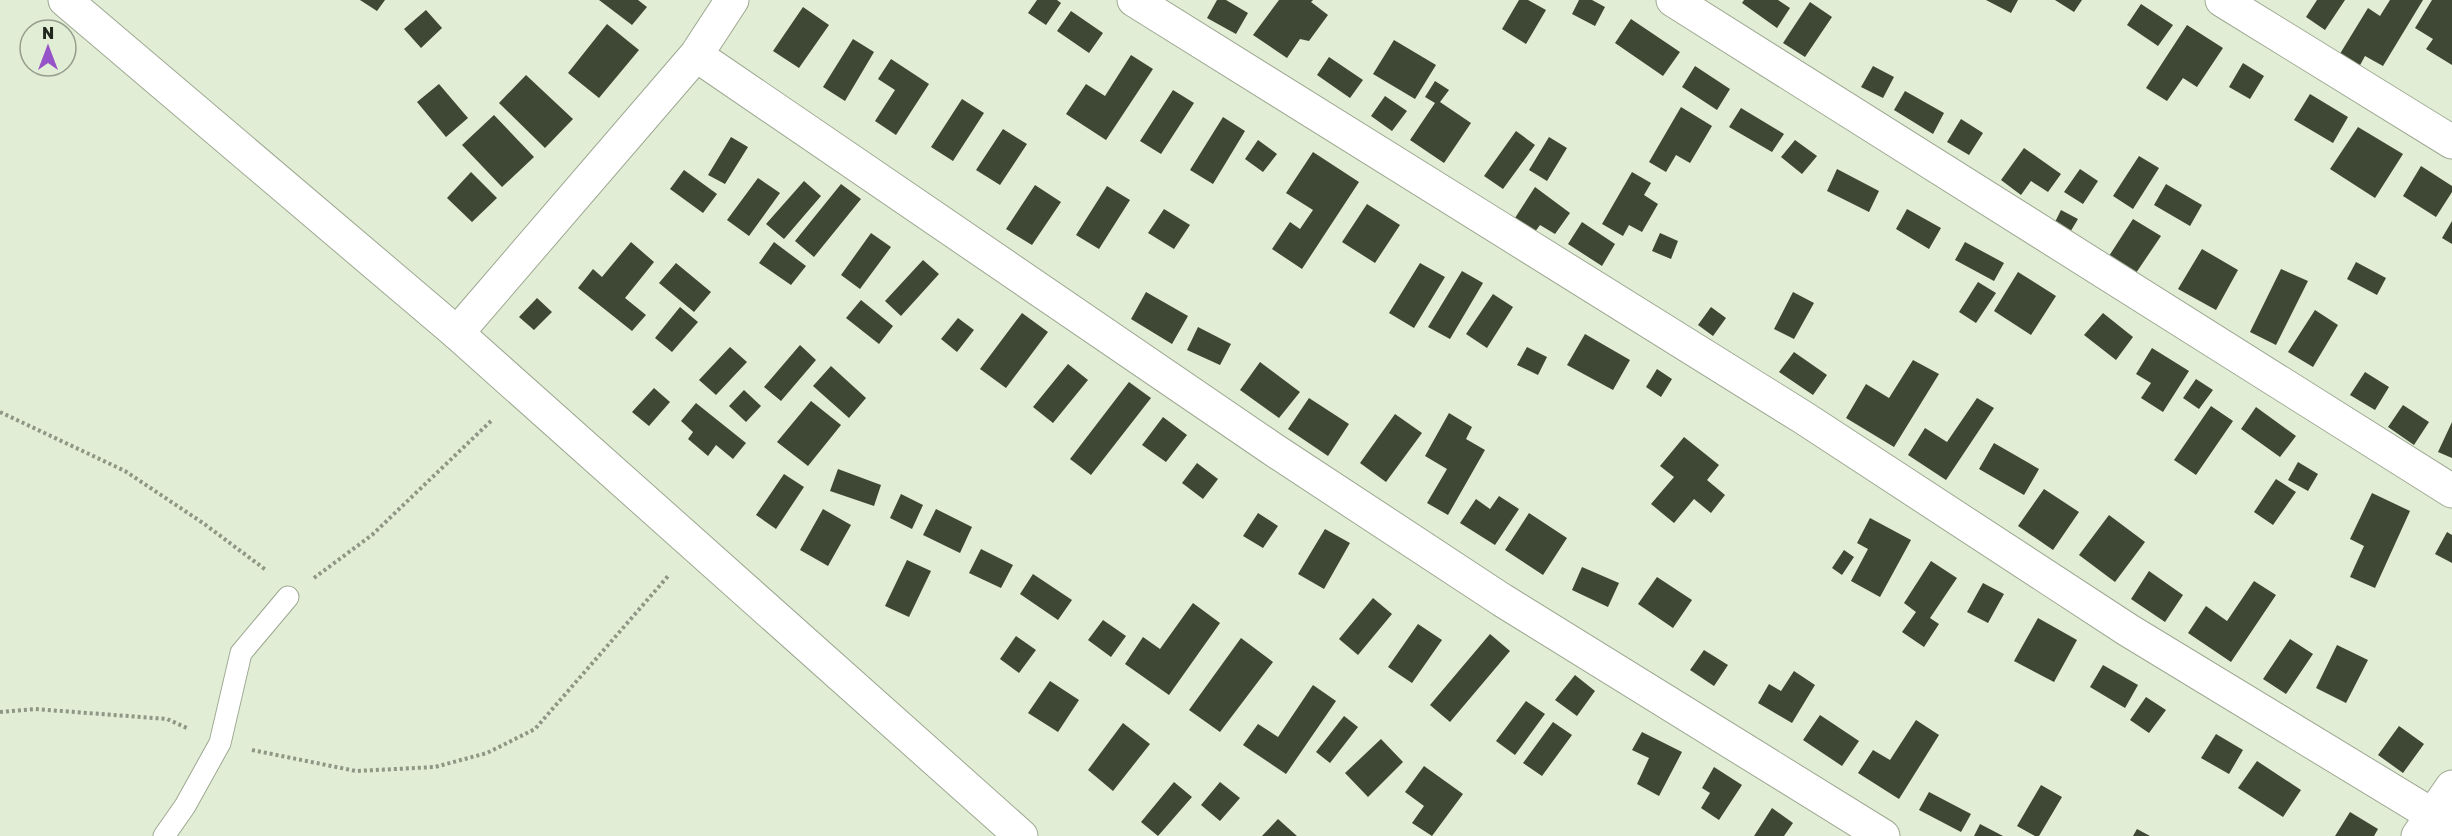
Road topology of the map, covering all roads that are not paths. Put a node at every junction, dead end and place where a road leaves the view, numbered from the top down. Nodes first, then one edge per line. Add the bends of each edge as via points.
1 (65, 0) edge
2 (732, 0) edge
3 (1134, 0) edge
4 (1673, 0) edge
5 (2222, 0) edge
6 (696, 55) junction
7 (2452, 142) edge
8 (457, 333) junction
9 (2452, 491) edge
10 (288, 597) road end
11 (2452, 787) edge
12 (2434, 826) edge
13 (164, 836) edge
14 (1021, 836) edge
15 (1883, 836) edge

1 - 8 street
2 - 6 street
3 - 12 street via 1794,411
4 - 9 street
5 - 7 street
6 - 8 street
6 - 15 street via 1274,450 1502,600
8 - 14 street
10 - 13 lane via 241,653 220,743
11 - 12 street

